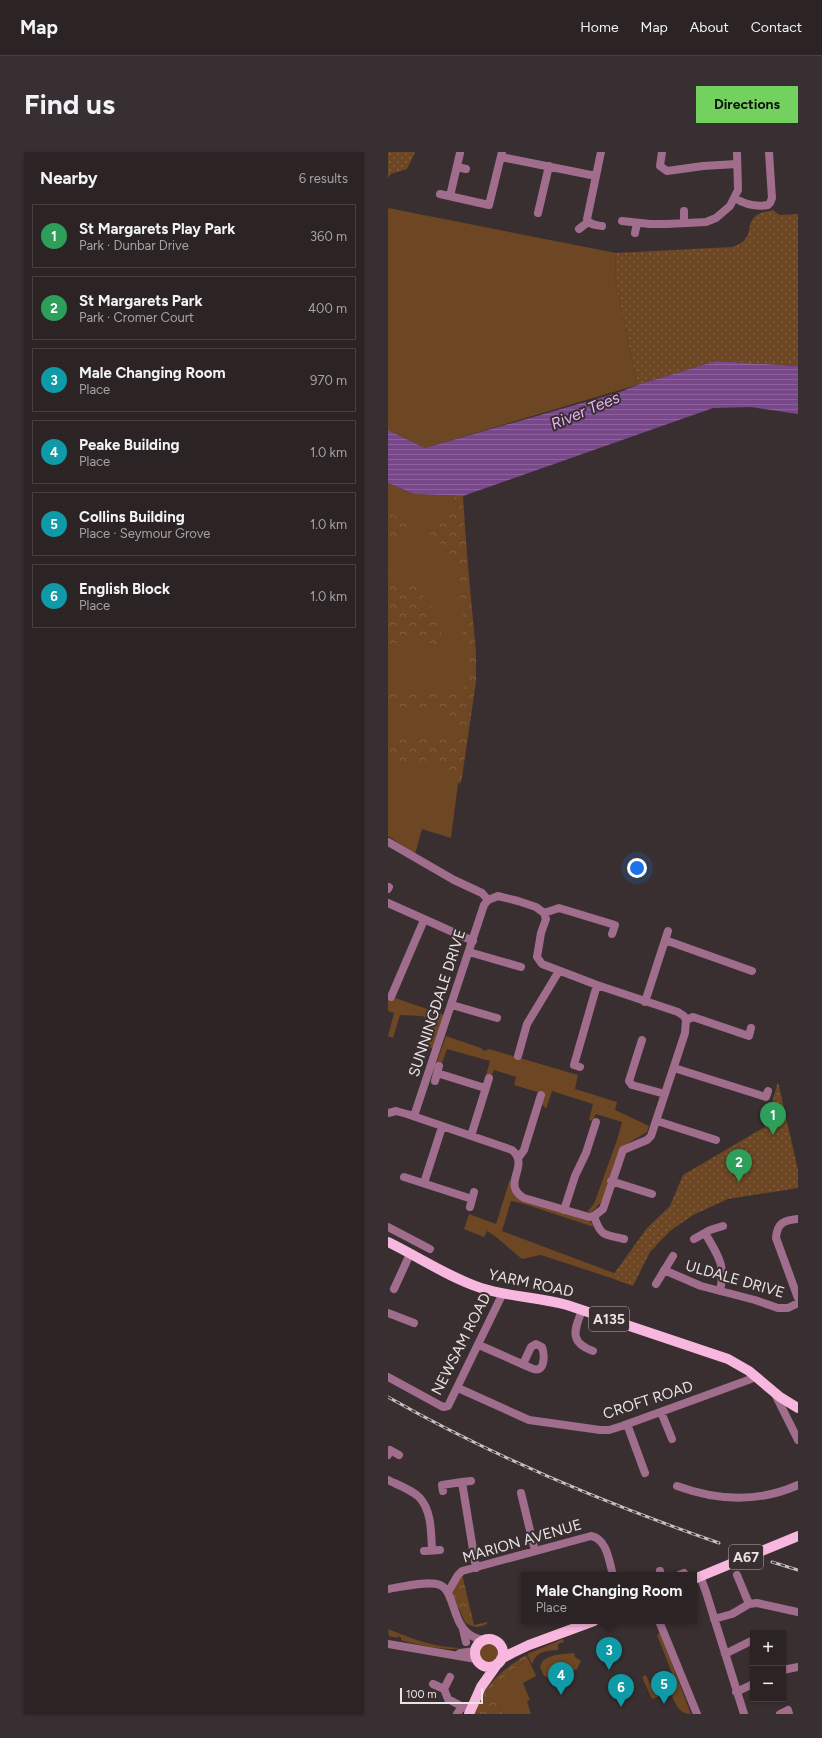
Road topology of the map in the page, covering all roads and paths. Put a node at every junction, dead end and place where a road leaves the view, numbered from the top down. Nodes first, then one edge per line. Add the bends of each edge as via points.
1 (601, 152) edge
2 (662, 152) edge
3 (737, 152) edge
4 (769, 152) edge
5 (460, 153) edge
6 (501, 154) edge
7 (738, 164) junction
8 (549, 166) junction
9 (456, 167) junction
10 (466, 169) dead end
11 (596, 176) junction
12 (440, 194) dead end
13 (450, 196) junction
14 (735, 198) junction
15 (684, 211) dead end
16 (538, 213) dead end
17 (622, 221) dead end
18 (588, 222) junction
19 (636, 223) junction
20 (684, 223) junction
21 (602, 226) dead end
22 (579, 229) dead end
23 (635, 233) dead end
24 (388, 842) edge
25 (488, 900) junction
26 (388, 903) edge
27 (544, 913) junction
28 (424, 920) junction
29 (668, 931) dead end
30 (612, 934) dead end
31 (473, 940) junction
32 (665, 940) junction
33 (469, 952) junction
34 (521, 967) dead end
35 (559, 971) junction
36 (747, 971) dead end
37 (598, 985) junction
38 (395, 994) dead end
39 (645, 1002) junction
40 (452, 1005) junction
41 (497, 1018) dead end
42 (686, 1020) junction
43 (752, 1028) dead end
44 (642, 1040) dead end
45 (518, 1056) dead end
46 (580, 1067) dead end
47 (674, 1068) junction
48 (437, 1073) dead end
49 (489, 1078) dead end
50 (485, 1088) junction
51 (768, 1090) dead end
52 (665, 1094) junction
53 (541, 1095) dead end
54 (388, 1113) edge
55 (414, 1116) junction
56 (657, 1121) junction
57 (596, 1122) dead end
58 (442, 1127) junction
59 (471, 1136) junction
60 (710, 1140) dead end
61 (518, 1156) junction
62 (404, 1177) dead end
63 (612, 1181) junction
64 (424, 1183) junction
65 (652, 1194) dead end
66 (472, 1199) dead end
67 (564, 1210) junction
68 (594, 1216) junction
69 (798, 1219) edge
70 (723, 1226) dead end
71 (388, 1227) edge
72 (704, 1233) junction
73 (694, 1239) dead end
74 (624, 1240) dead end
75 (388, 1242) edge
76 (426, 1249) dead end
77 (410, 1254) junction
78 (674, 1256) dead end
79 (664, 1270) junction
80 (656, 1284) dead end
81 (394, 1289) dead end
82 (720, 1291) junction
83 (503, 1293) junction
84 (798, 1298) edge
85 (798, 1303) edge
86 (582, 1310) junction
87 (388, 1313) edge
88 (414, 1323) dead end
89 (479, 1345) junction
90 (593, 1351) dead end
91 (523, 1364) dead end
92 (755, 1376) junction
93 (388, 1377) edge
94 (458, 1388) junction
95 (775, 1393) junction
96 (798, 1408) edge
97 (661, 1412) junction
98 (627, 1424) junction
99 (672, 1439) dead end
100 (798, 1441) edge
101 (388, 1455) edge
102 (399, 1455) dead end
103 (645, 1474) dead end
104 (388, 1480) edge
105 (472, 1481) dead end
106 (462, 1482) junction
107 (798, 1485) edge
108 (677, 1486) dead end
109 (441, 1487) dead end
110 (521, 1493) dead end
111 (798, 1536) edge
112 (432, 1551) dead end
113 (535, 1551) junction
114 (476, 1568) junction
115 (612, 1572) edge
116 (697, 1577) edge
117 (736, 1580) dead end
118 (388, 1589) edge
119 (448, 1592) junction
120 (749, 1604) junction
121 (798, 1612) edge
122 (714, 1619) junction
123 (586, 1624) edge
124 (660, 1624) edge
125 (469, 1639) junction
126 (483, 1640) junction
127 (750, 1642) edge
128 (388, 1644) edge
129 (501, 1645) junction
130 (530, 1645) junction
131 (725, 1654) junction
132 (477, 1656) junction
133 (500, 1661) junction
134 (798, 1667) edge
135 (786, 1669) edge
136 (450, 1677) dead end
137 (433, 1684) dead end
138 (750, 1685) edge
139 (481, 1688) junction
140 (444, 1689) junction
141 (736, 1692) junction
142 (468, 1710) edge
143 (457, 1714) edge
144 (697, 1714) edge
145 (744, 1714) edge
146 (780, 1714) edge
147 (790, 1714) edge

1 - 11 street
2 - 7 street via 660,166 667,171
3 - 7 street
4 - 14 street via 770,203 759,206
5 - 9 street
6 - 8 street
6 - 13 street via 493,205
7 - 14 street via 738,190
8 - 11 street
8 - 16 street
9 - 10 street
9 - 13 street
11 - 18 street
12 - 13 street
14 - 20 street via 725,212 716,218 706,222
15 - 20 street
17 - 19 street
18 - 21 street
18 - 22 street
19 - 20 street
19 - 23 street
24 - 25 street via 482,893
25 - 27 street via 498,896 536,907
25 - 31 street, SUNNINGDALE DRIVE
26 - 28 street
27 - 30 street via 559,908 615,925
27 - 35 street via 546,919 537,957 542,964
28 - 31 street
28 - 38 street
29 - 32 street
31 - 33 street, SUNNINGDALE DRIVE
32 - 36 street
32 - 39 street
33 - 34 street
33 - 40 street, SUNNINGDALE DRIVE
35 - 37 street
35 - 45 street via 527,1024
37 - 39 street
37 - 46 street via 574,1065
39 - 42 street via 678,1012
40 - 41 street
40 - 55 street, SUNNINGDALE DRIVE
42 - 43 street via 693,1018 749,1036
42 - 47 street via 687,1026
44 - 52 street via 629,1085
47 - 51 street via 766,1097
47 - 52 street
48 - 50 street
49 - 50 street
50 - 59 street
52 - 56 street
53 - 61 street via 524,1150
54 - 55 street via 396,1111
55 - 58 street
56 - 60 street
56 - 63 street via 652,1136 623,1150
57 - 67 street
58 - 59 street
58 - 64 street
59 - 61 street via 512,1150
61 - 67 street via 519,1164 514,1180 518,1194
62 - 64 street
63 - 65 street
63 - 68 street via 603,1209
64 - 66 street
67 - 68 street
68 - 74 street via 599,1230
69 - 84 street via 786,1220 780,1224 776,1230 776,1238
70 - 72 street
71 - 76 street
72 - 73 street
72 - 82 street via 721,1266 723,1276
75 - 77 main road, YARM ROAD / A135
77 - 81 street
77 - 83 main road, YARM ROAD / A135 via 467,1282
78 - 79 street
79 - 80 street
79 - 82 street, ULDALE DRIVE
82 - 85 street, ULDALE DRIVE via 781,1309 790,1308
83 - 86 main road, YARM ROAD / A135 via 553,1301
83 - 89 street, NEWSAM ROAD
86 - 90 street via 575,1330 576,1338 582,1347
86 - 92 main road, YARM ROAD / A135 via 720,1356
87 - 88 street
89 - 91 street
89 - 94 street, NEWSAM ROAD
92 - 95 main road, YARM ROAD / A135
92 - 97 street, CROFT ROAD via 751,1380
93 - 94 street, NEWSAM ROAD via 443,1407 448,1406
94 - 98 street, CROFT ROAD via 529,1420 603,1430
95 - 96 main road, YARM ROAD / A135
95 - 100 street
97 - 98 street, CROFT ROAD
97 - 99 street
98 - 103 street
101 - 102 street via 390,1450
104 - 112 street via 418,1496 426,1506 430,1519
105 - 106 street
106 - 109 street
106 - 114 street
107 - 108 street via 774,1494 726,1498 700,1494
110 - 113 street
111 - 116 main road, A67
113 - 114 street, MARION AVENUE
113 - 115 street, MARION AVENUE via 585,1537 597,1537 603,1544
114 - 119 street, MARION AVENUE via 459,1573
116 - 122 street via 706,1592
117 - 120 street
118 - 119 street via 432,1584 440,1585
119 - 125 street
120 - 121 street via 764,1603
120 - 122 street via 732,1614
122 - 131 street
123 - 130 main road
124 - 144 street
125 - 126 street
125 - 132 street
126 - 129 main road via 493,1639
126 - 132 main road
127 - 131 street
128 - 132 street
129 - 130 main road
129 - 133 main road via 503,1652
130 - 133 main road via 512,1652
131 - 141 street
132 - 133 main road via 490,1667
132 - 139 main road
133 - 139 main road
134 - 135 street
136 - 140 street
137 - 140 street
138 - 141 street
139 - 142 main road
140 - 142 street via 448,1699
141 - 145 street
142 - 143 street
146 - 147 street via 788,1710

